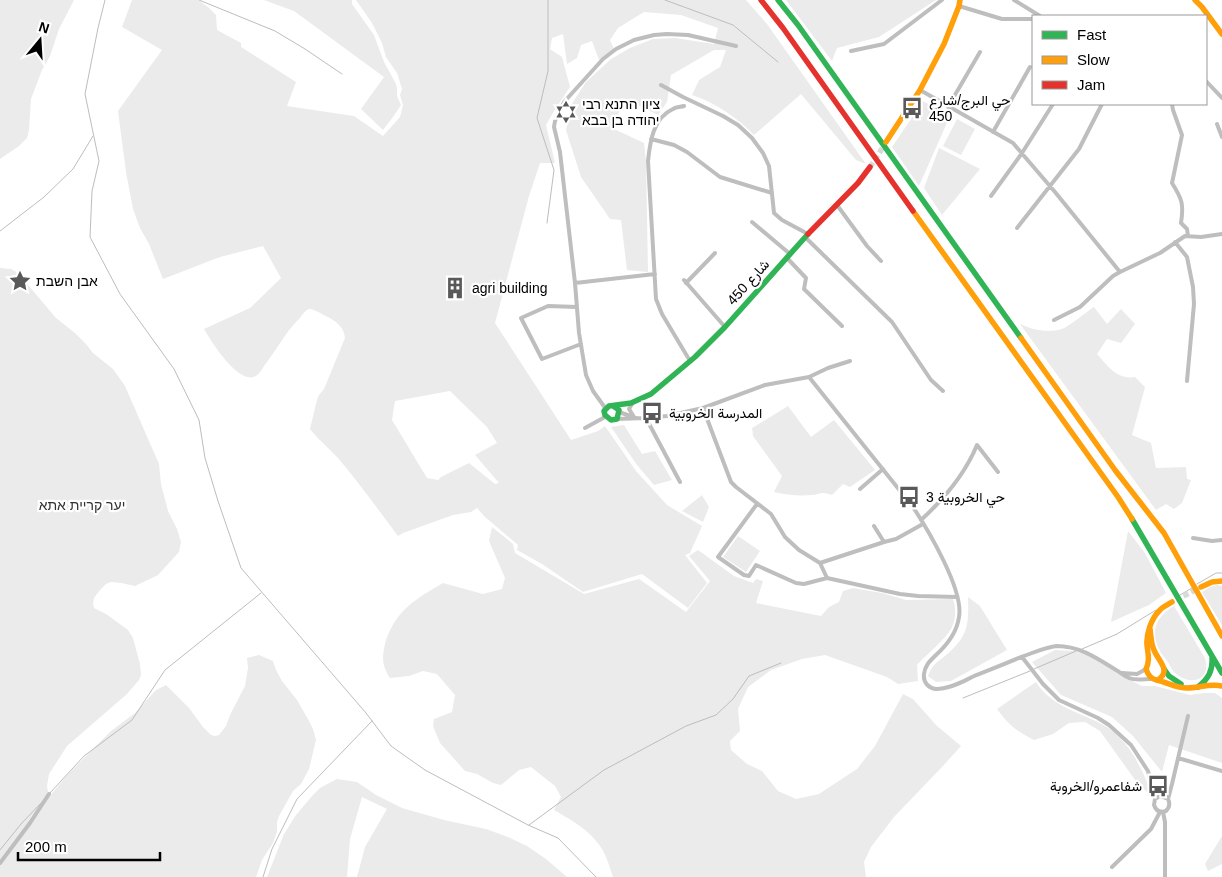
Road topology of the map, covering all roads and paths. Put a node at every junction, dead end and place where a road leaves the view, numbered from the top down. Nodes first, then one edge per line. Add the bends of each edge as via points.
1 (761, 0) edge
2 (778, 0) edge
3 (942, 0) edge
4 (1014, 0) edge
5 (1189, 0) edge
6 (1194, 0) edge
7 (960, 3) edge
8 (1038, 15) edge
9 (1203, 15) edge
10 (1032, 18) edge
11 (1207, 20) edge
12 (1222, 34) edge
13 (1222, 40) edge
14 (736, 46) dead end
15 (851, 51) dead end
16 (980, 52) dead end
17 (1030, 67) dead end
18 (1207, 82) edge
19 (661, 85) dead end
20 (920, 90) junction
21 (1222, 98) edge
22 (1052, 105) edge
23 (1101, 105) edge
24 (1172, 105) edge
25 (684, 106) dead end
26 (948, 107) junction
27 (1217, 124) dead end
28 (993, 132) junction
29 (1222, 137) edge
30 (651, 139) junction
31 (886, 142) tunnel mouth
32 (1022, 153) junction
33 (870, 167) tunnel mouth
34 (1050, 187) junction
35 (772, 193) junction
36 (991, 196) dead end
37 (837, 205) junction
38 (752, 222) dead end
39 (1017, 228) dead end
40 (1222, 234) edge
41 (806, 235) junction
42 (1188, 236) junction
43 (1175, 242) junction
44 (715, 253) dead end
45 (789, 256) junction
46 (881, 261) dead end
47 (1120, 272) junction
48 (655, 274) junction
49 (575, 283) junction
50 (577, 307) junction
51 (1054, 320) dead end
52 (842, 326) dead end
53 (725, 327) junction
54 (581, 344) junction
55 (690, 361) junction
56 (850, 361) dead end
57 (809, 377) junction
58 (1187, 381) dead end
59 (943, 391) dead end
60 (633, 403) junction
61 (613, 406) junction
62 (703, 408) junction
63 (606, 409) junction
64 (619, 412) junction
65 (605, 416) junction
66 (636, 417) junction
67 (617, 418) junction
68 (646, 418) junction
69 (585, 428) dead end
70 (883, 469) junction
71 (998, 472) dead end
72 (680, 482) dead end
73 (860, 489) dead end
74 (757, 504) junction
75 (922, 522) junction
76 (874, 526) dead end
77 (1193, 538) dead end
78 (1222, 540) edge
79 (884, 542) junction
80 (820, 563) junction
81 (827, 578) junction
82 (1222, 581) edge
83 (1201, 587) tunnel mouth
84 (957, 597) junction
85 (1172, 602) tunnel mouth
86 (1150, 629) junction
87 (1222, 636) edge
88 (1204, 640) junction
89 (1022, 657) junction
90 (1150, 663) junction
91 (1160, 663) junction
92 (1146, 669) junction
93 (1164, 669) junction
94 (1121, 673) junction
95 (1222, 673) edge
96 (1153, 679) junction
97 (1222, 686) edge
98 (1186, 688) junction
99 (1197, 688) junction
100 (1188, 716) dead end
101 (1178, 758) junction
102 (1222, 771) edge
103 (49, 794) dead end
104 (1155, 799) junction
105 (1168, 799) junction
106 (1162, 812) junction
107 (0, 863) edge
108 (1112, 867) dead end
109 (1165, 877) edge

1 - 88 main road via 1118,497
2 - 87 main road via 1115,470 1158,525
3 - 15 street via 884,44
4 - 8 street
5 - 9 main road
6 - 12 main road
7 - 10 street via 1002,19
7 - 20 main road via 944,44
11 - 13 main road
14 - 49 street via 688,35 654,35 634,40 603,59 564,102 554,127 560,152
16 - 26 street
17 - 28 street
18 - 21 street
19 - 35 street via 723,116 752,138 769,166
20 - 26 street
20 - 31 main road
22 - 32 street
23 - 34 street via 1079,149
24 - 42 street via 1182,135 1172,183 1181,197 1181,223
25 - 30 street via 663,116
26 - 28 street
27 - 29 street
28 - 32 street
30 - 35 street via 687,152 720,177
30 - 48 street via 648,160
32 - 34 street
32 - 36 street
33 - 37 main road, شارع 450
34 - 39 street
34 - 47 street
35 - 41 street via 774,213
37 - 41 main road, شارع 450
37 - 46 street
38 - 45 street
40 - 42 street
41 - 45 main road, شارع 450
41 - 59 street via 892,322 931,380
42 - 43 street
43 - 47 street
43 - 58 street via 1187,257 1194,296
44 - 53 street via 685,281
45 - 52 street via 806,278 804,289
45 - 53 main road, شارع 450
47 - 51 street via 1080,307
48 - 49 street
48 - 55 street via 656,299 662,314
49 - 50 street
50 - 54 street
50 - 54 street via 548,306 521,318 542,359
53 - 55 main road, شارع 450
54 - 63 street via 586,375
55 - 60 main road, شارع 450 via 651,394
56 - 57 street
57 - 62 street via 764,385
57 - 70 street
60 - 61 main road, شارع 450
60 - 64 main road, شارع 450
60 - 66 street via 629,409
61 - 63 main road
61 - 64 main road
62 - 68 street
62 - 74 street via 731,482
63 - 65 main road
64 - 66 street
64 - 67 main road
65 - 67 main road via 611,420
65 - 69 street
66 - 67 street
66 - 68 street
68 - 72 street
70 - 73 street
70 - 75 street
71 - 75 street via 978,445 956,482
74 - 80 street via 771,514 785,537
74 - 81 street via 718,557 749,576 756,566 796,583
75 - 79 street via 896,539
75 - 84 street via 948,571
76 - 79 street
77 - 78 street
79 - 80 street
80 - 81 street
81 - 84 street via 900,594
82 - 83 main road
84 - 89 street via 960,606 956,627 948,643 927,664 924,675 930,688 962,682
85 - 86 main road via 1157,612
86 - 90 main road via 1147,634
86 - 91 main road
88 - 95 main road
88 - 99 main road via 1213,666 1209,676
89 - 94 street via 1065,646 1099,659
89 - 104 street via 1059,700 1109,724 1120,734 1148,771
90 - 91 main road
90 - 92 main road
91 - 93 main road
92 - 94 street via 1137,674
92 - 96 main road
93 - 96 main road via 1161,677
93 - 98 main road
94 - 96 street via 1132,679
96 - 98 main road
97 - 99 main road
98 - 99 main road
100 - 101 street
101 - 102 street
101 - 105 street
103 - 107 street
104 - 105 street via 1160,796
104 - 106 street via 1156,810
105 - 106 street via 1168,809
106 - 108 street via 1150,829
106 - 109 street via 1165,822

